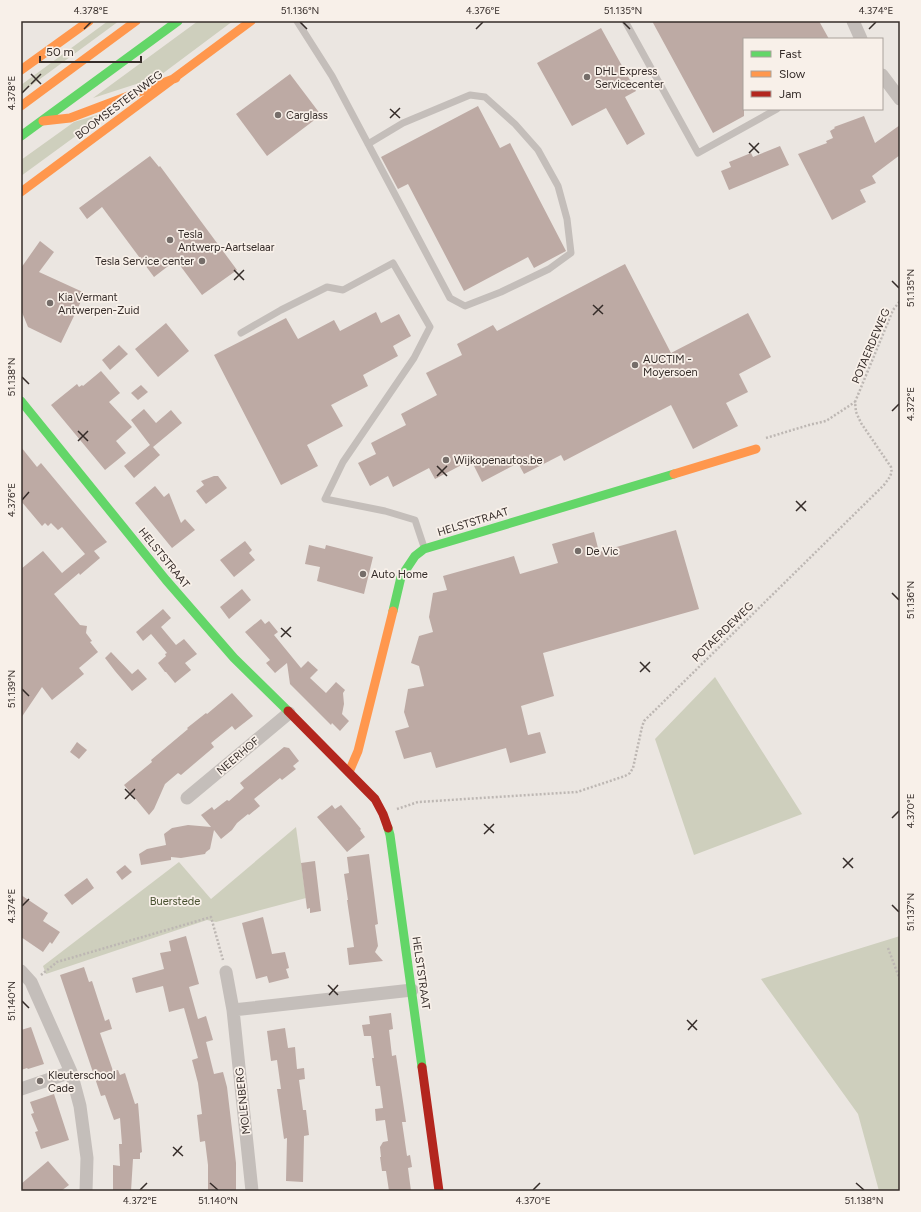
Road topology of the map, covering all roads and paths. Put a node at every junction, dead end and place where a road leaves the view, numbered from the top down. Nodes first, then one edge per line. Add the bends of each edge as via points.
1 (88, 21) edge
2 (136, 21) edge
3 (178, 21) edge
4 (251, 21) edge
5 (297, 21) edge
6 (625, 21) edge
7 (853, 21) edge
8 (861, 38) edge
9 (21, 70) edge
10 (883, 76) edge
11 (176, 78) junction
12 (900, 99) edge
13 (21, 106) edge
14 (775, 110) edge
15 (42, 121) junction
16 (21, 136) edge
17 (368, 144) junction
18 (21, 192) edge
19 (900, 301) edge
20 (241, 333) dead end
21 (21, 401) edge
22 (855, 402) junction
23 (756, 449) joint
24 (424, 550) junction
25 (289, 713) junction
26 (350, 772) junction
27 (187, 798) dead end
28 (383, 814) junction
29 (888, 948) dead end
30 (21, 971) edge
31 (226, 972) joint
32 (900, 980) edge
33 (31, 982) junction
34 (412, 990) junction
35 (233, 1010) junction
36 (71, 1072) junction
37 (21, 1088) edge
38 (86, 1191) edge
39 (252, 1191) edge
40 (438, 1191) edge

1 - 9 main road
2 - 13 main road
3 - 15 main road
4 - 11 main road, BOOMSESTEENWEG
5 - 17 lane via 332,76
6 - 14 lane via 698,153
7 - 8 street
10 - 12 street
11 - 15 main road via 70,118
11 - 18 main road, BOOMSESTEENWEG
15 - 16 main road
17 - 17 lane via 450,298 465,306 549,269 571,253 567,219 558,186 538,150 515,124 485,97 470,95 403,123
19 - 22 path, POTAERDEWEG via 893,310
20 - 24 lane via 327,287 343,290 393,264 430,328 414,358 343,462 325,499 415,520
21 - 25 main road, HELSTSTRAAT via 166,580 234,658
22 - 23 path via 826,421 762,440
22 - 28 path, POTAERDEWEG via 861,423 891,467 890,477 644,720 630,773 577,792 418,802
23 - 24 main road, HELSTSTRAAT
24 - 26 main road, HELSTSTRAAT via 416,556 401,577 358,751
25 - 26 main road, HELSTSTRAAT
25 - 27 street, NEERHOF
26 - 28 main road, HELSTSTRAAT via 375,799
28 - 34 main road, HELSTSTRAAT via 390,835
29 - 32 path
30 - 33 street
31 - 33 path via 211,917 57,962
31 - 35 street, MOLENBERG
33 - 36 street
34 - 35 street
34 - 40 main road, HELSTSTRAAT
35 - 39 street, MOLENBERG
36 - 37 street
36 - 38 street via 80,1106 87,1158

